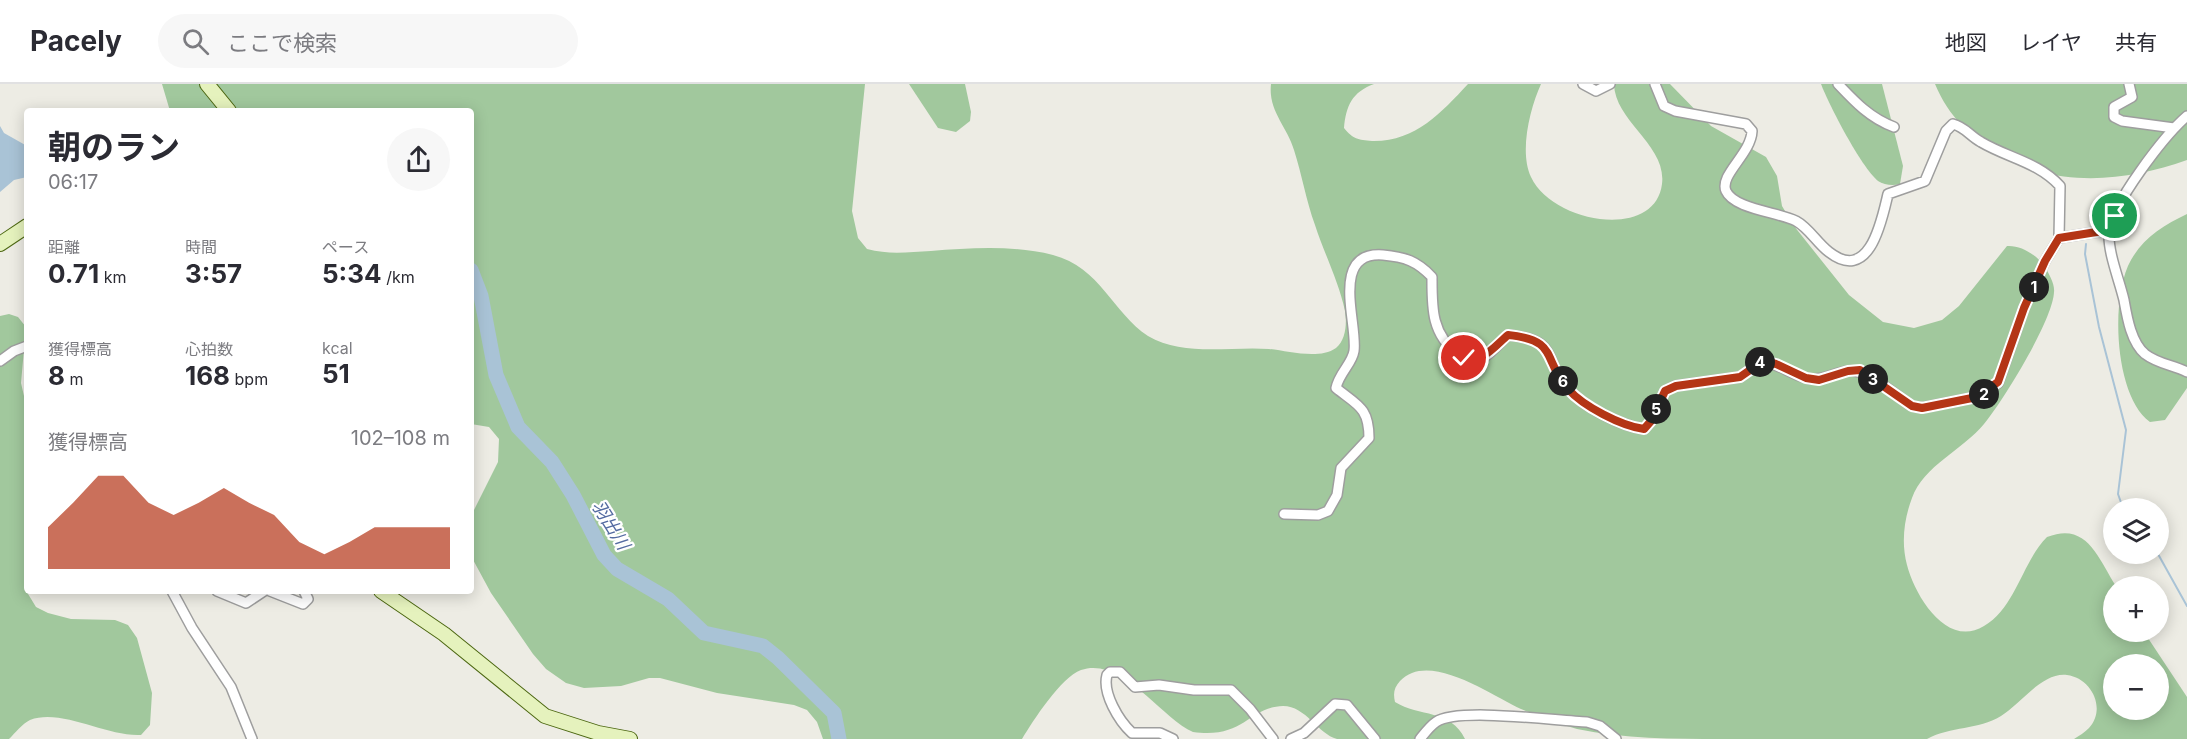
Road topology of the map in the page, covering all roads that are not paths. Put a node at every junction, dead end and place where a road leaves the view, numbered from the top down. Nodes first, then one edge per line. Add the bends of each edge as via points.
1 (207, 84) edge
2 (1583, 84) edge
3 (1610, 84) edge
4 (1655, 84) edge
5 (1838, 84) edge
6 (2129, 84) edge
7 (227, 108) edge
8 (2187, 116) edge
9 (1894, 127) dead end
10 (2174, 128) junction
11 (24, 228) edge
12 (2109, 230) junction
13 (2059, 238) junction
14 (0, 244) edge
15 (24, 347) edge
16 (0, 362) edge
17 (2187, 372) edge
18 (1284, 514) dead end
19 (174, 594) edge
20 (224, 594) edge
21 (260, 594) edge
22 (278, 594) edge
23 (306, 594) edge
24 (385, 594) edge
25 (252, 739) edge
26 (630, 739) edge
27 (1173, 739) edge
28 (1273, 739) edge
29 (1291, 739) edge
30 (1375, 739) edge
31 (1420, 739) edge
32 (1616, 739) edge

1 - 7 street
2 - 3 street via 1596,91
4 - 13 street via 1664,106 1675,111 1746,124 1752,131 1751,143 1726,177 1726,191 1741,204 1796,221 1835,256 1852,260 1870,249 1878,237 1888,194 1925,181 1946,131 1953,124 1962,126 1979,141 2049,174 2060,186
5 - 9 street via 1858,106 1879,122
6 - 10 street via 2132,97 2114,107 2114,117
8 - 10 street
10 - 12 street via 2133,183
11 - 14 street
12 - 13 street
12 - 17 street via 2128,322 2136,342 2155,361
13 - 18 street via 2024,308 1998,382 1977,397 1922,408 1912,406 1860,370 1819,380 1763,361 1740,377 1665,391 1644,429 1628,427 1569,390 1545,346 1538,342 1508,335 1481,359 1464,358 1439,333 1433,319 1432,278 1421,266 1400,256 1368,257 1359,263 1349,287 1353,354 1338,377 1336,388 1367,415 1369,438 1341,468 1335,503 1328,511 1318,515
15 - 16 street
19 - 25 street via 231,687
20 - 21 street via 246,603
22 - 23 street via 303,604 308,599
24 - 26 street via 444,634 545,716
27 - 28 street via 1160,734 1132,734 1122,725 1108,693 1110,672 1120,672 1135,687 1231,690
29 - 30 street via 1304,733 1335,704 1347,705
31 - 32 street via 1436,722 1482,715 1587,722 1600,726

